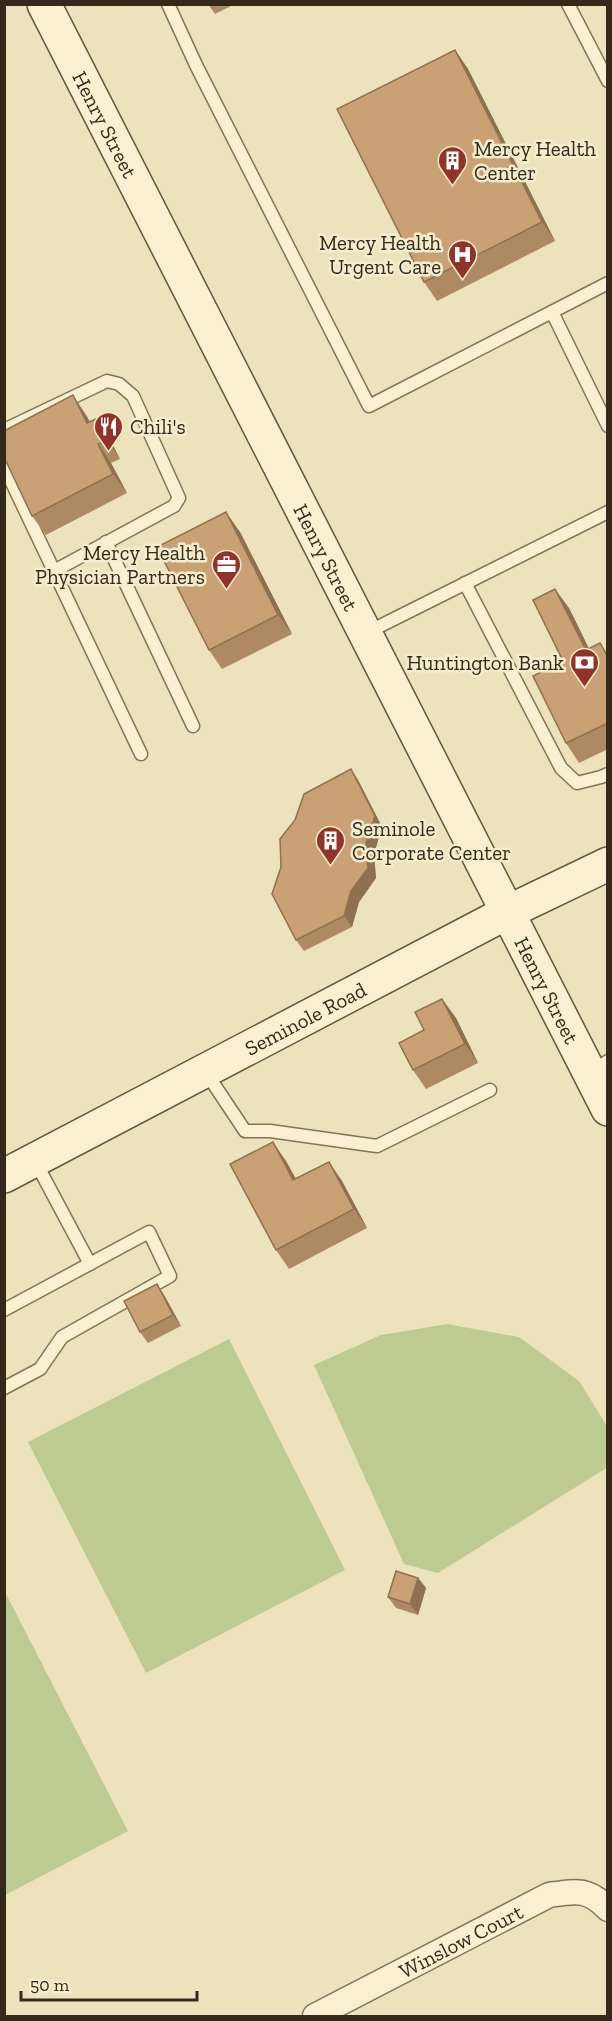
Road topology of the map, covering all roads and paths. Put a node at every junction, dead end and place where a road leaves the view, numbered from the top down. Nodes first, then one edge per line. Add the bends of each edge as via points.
1 (44, 4) edge
2 (168, 4) edge
3 (568, 4) edge
4 (608, 81) edge
5 (608, 283) edge
6 (552, 312) junction
7 (608, 426) edge
8 (4, 429) edge
9 (4, 466) edge
10 (608, 512) edge
11 (106, 542) junction
12 (54, 571) junction
13 (465, 583) junction
14 (365, 634) junction
15 (193, 726) dead end
16 (141, 754) dead end
17 (608, 774) edge
18 (608, 864) edge
19 (506, 913) junction
20 (598, 1068) edge
21 (204, 1070) junction
22 (490, 1090) dead end
23 (608, 1110) edge
24 (34, 1160) junction
25 (4, 1176) edge
26 (90, 1264) junction
27 (4, 1310) edge
28 (4, 1388) edge
29 (608, 1909) edge
30 (315, 2016) edge

1 - 14 street, Henry Street
2 - 6 lane via 369,406
3 - 4 lane
5 - 6 lane
6 - 7 lane
8 - 11 lane via 107,381 119,384 133,396 179,498 174,506
9 - 12 lane
10 - 13 lane
11 - 12 lane
11 - 15 lane
12 - 16 lane
13 - 14 lane
13 - 17 lane via 561,768 577,783
14 - 19 street, Henry Street
18 - 19 street, Seminole Road
19 - 20 street, Henry Street
19 - 21 street, Seminole Road
20 - 23 street, Henry Street
21 - 22 lane via 245,1131 377,1146
21 - 24 street, Seminole Road
24 - 25 street, Seminole Road
24 - 26 lane
26 - 27 lane
26 - 28 lane via 149,1232 170,1276 62,1336 40,1369
29 - 30 street, Winslow Court via 597,1898 577,1891 549,1895

